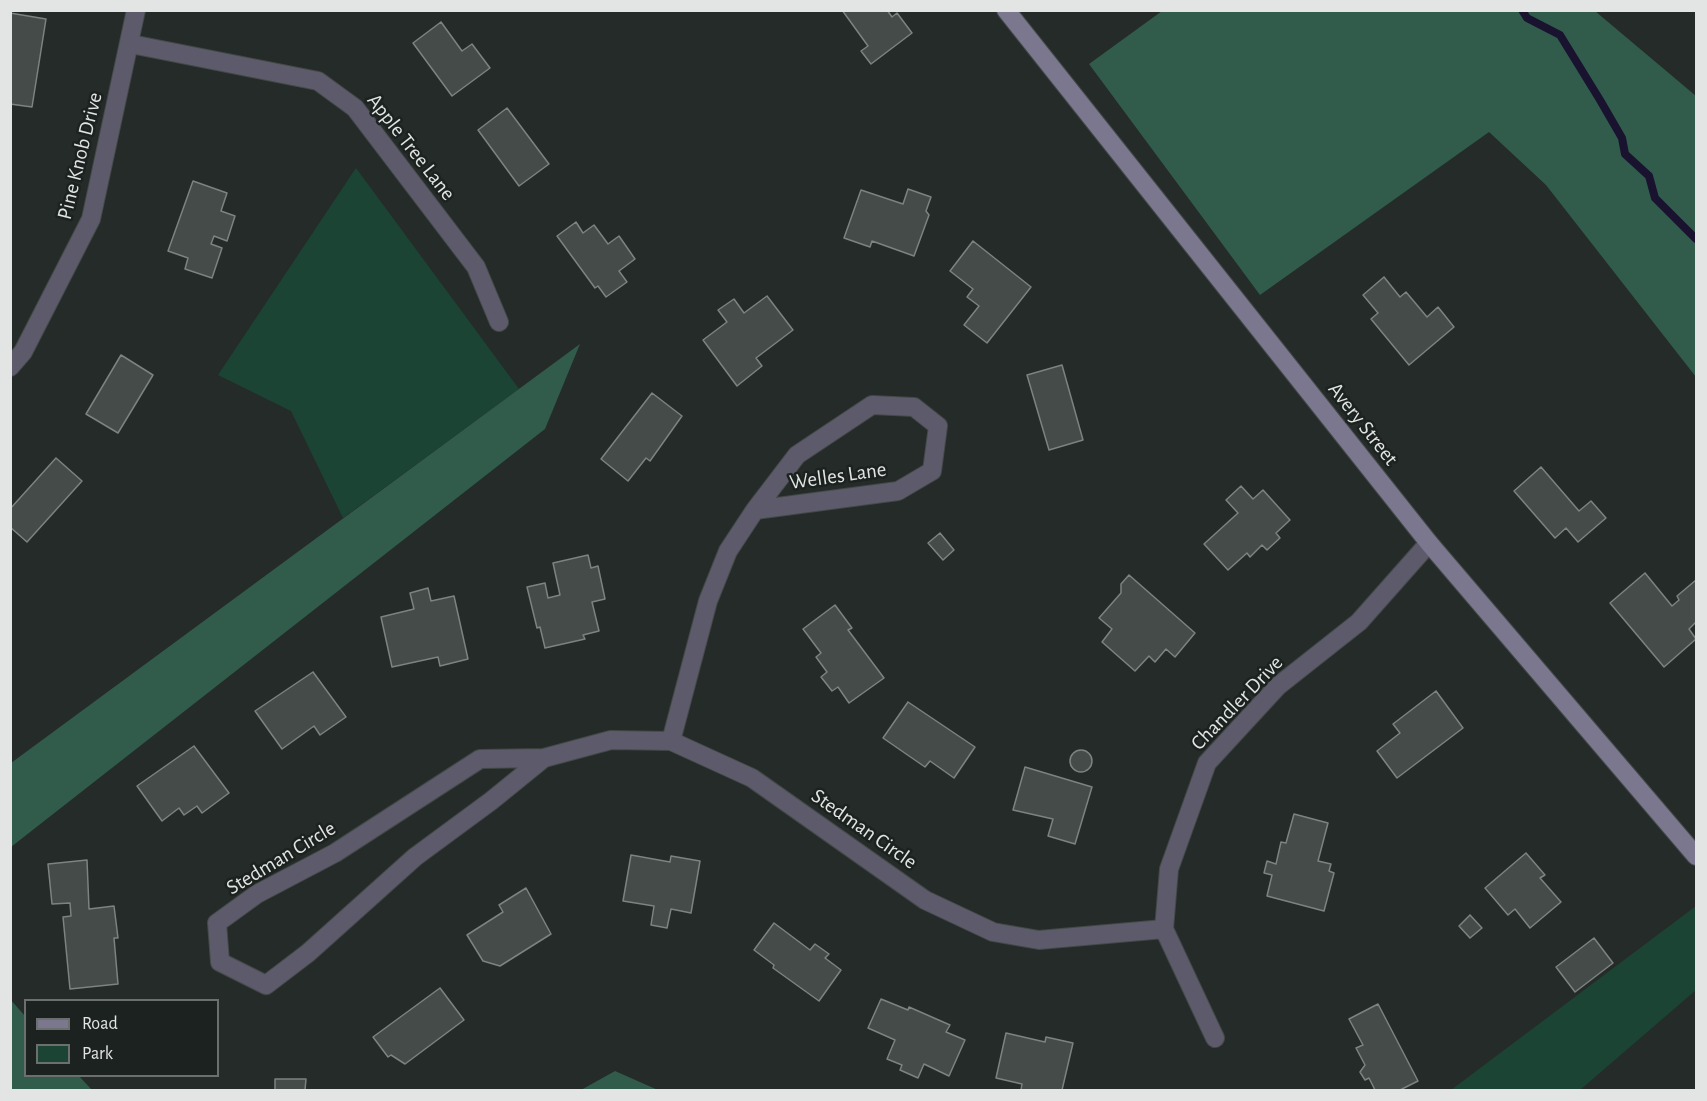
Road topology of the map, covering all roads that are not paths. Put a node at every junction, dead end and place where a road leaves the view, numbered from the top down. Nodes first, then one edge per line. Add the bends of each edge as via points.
1 (136, 10) edge
2 (1006, 10) edge
3 (130, 44) junction
4 (499, 322) dead end
5 (17, 348) edge
6 (10, 367) edge
7 (755, 510) junction
8 (1429, 543) junction
9 (671, 741) junction
10 (544, 758) junction
11 (1696, 856) edge
12 (1164, 929) junction
13 (1215, 1038) dead end

1 - 3 street, Pine Knob Drive
2 - 8 main road, Avery Street
3 - 4 street, Apple Tree Lane via 318,81 355,108 476,267
3 - 5 street, Pine Knob Drive via 91,219
5 - 6 street, Pine Knob Drive
7 - 7 street, Welles Lane via 898,491 932,471 938,426 914,407 872,405 796,455
7 - 9 street, Welles Lane via 728,551 708,601
8 - 11 main road, Avery Street
8 - 12 street, Chandler Drive via 1359,622 1278,686 1207,763 1169,869
9 - 10 street, Stedman Circle via 611,740
9 - 12 street, Stedman Circle via 752,778 925,900 993,932 1039,940
10 - 10 street, Stedman Circle via 415,857 266,985 220,962 217,923 258,894 335,853 480,759
12 - 13 street, Chandler Drive

